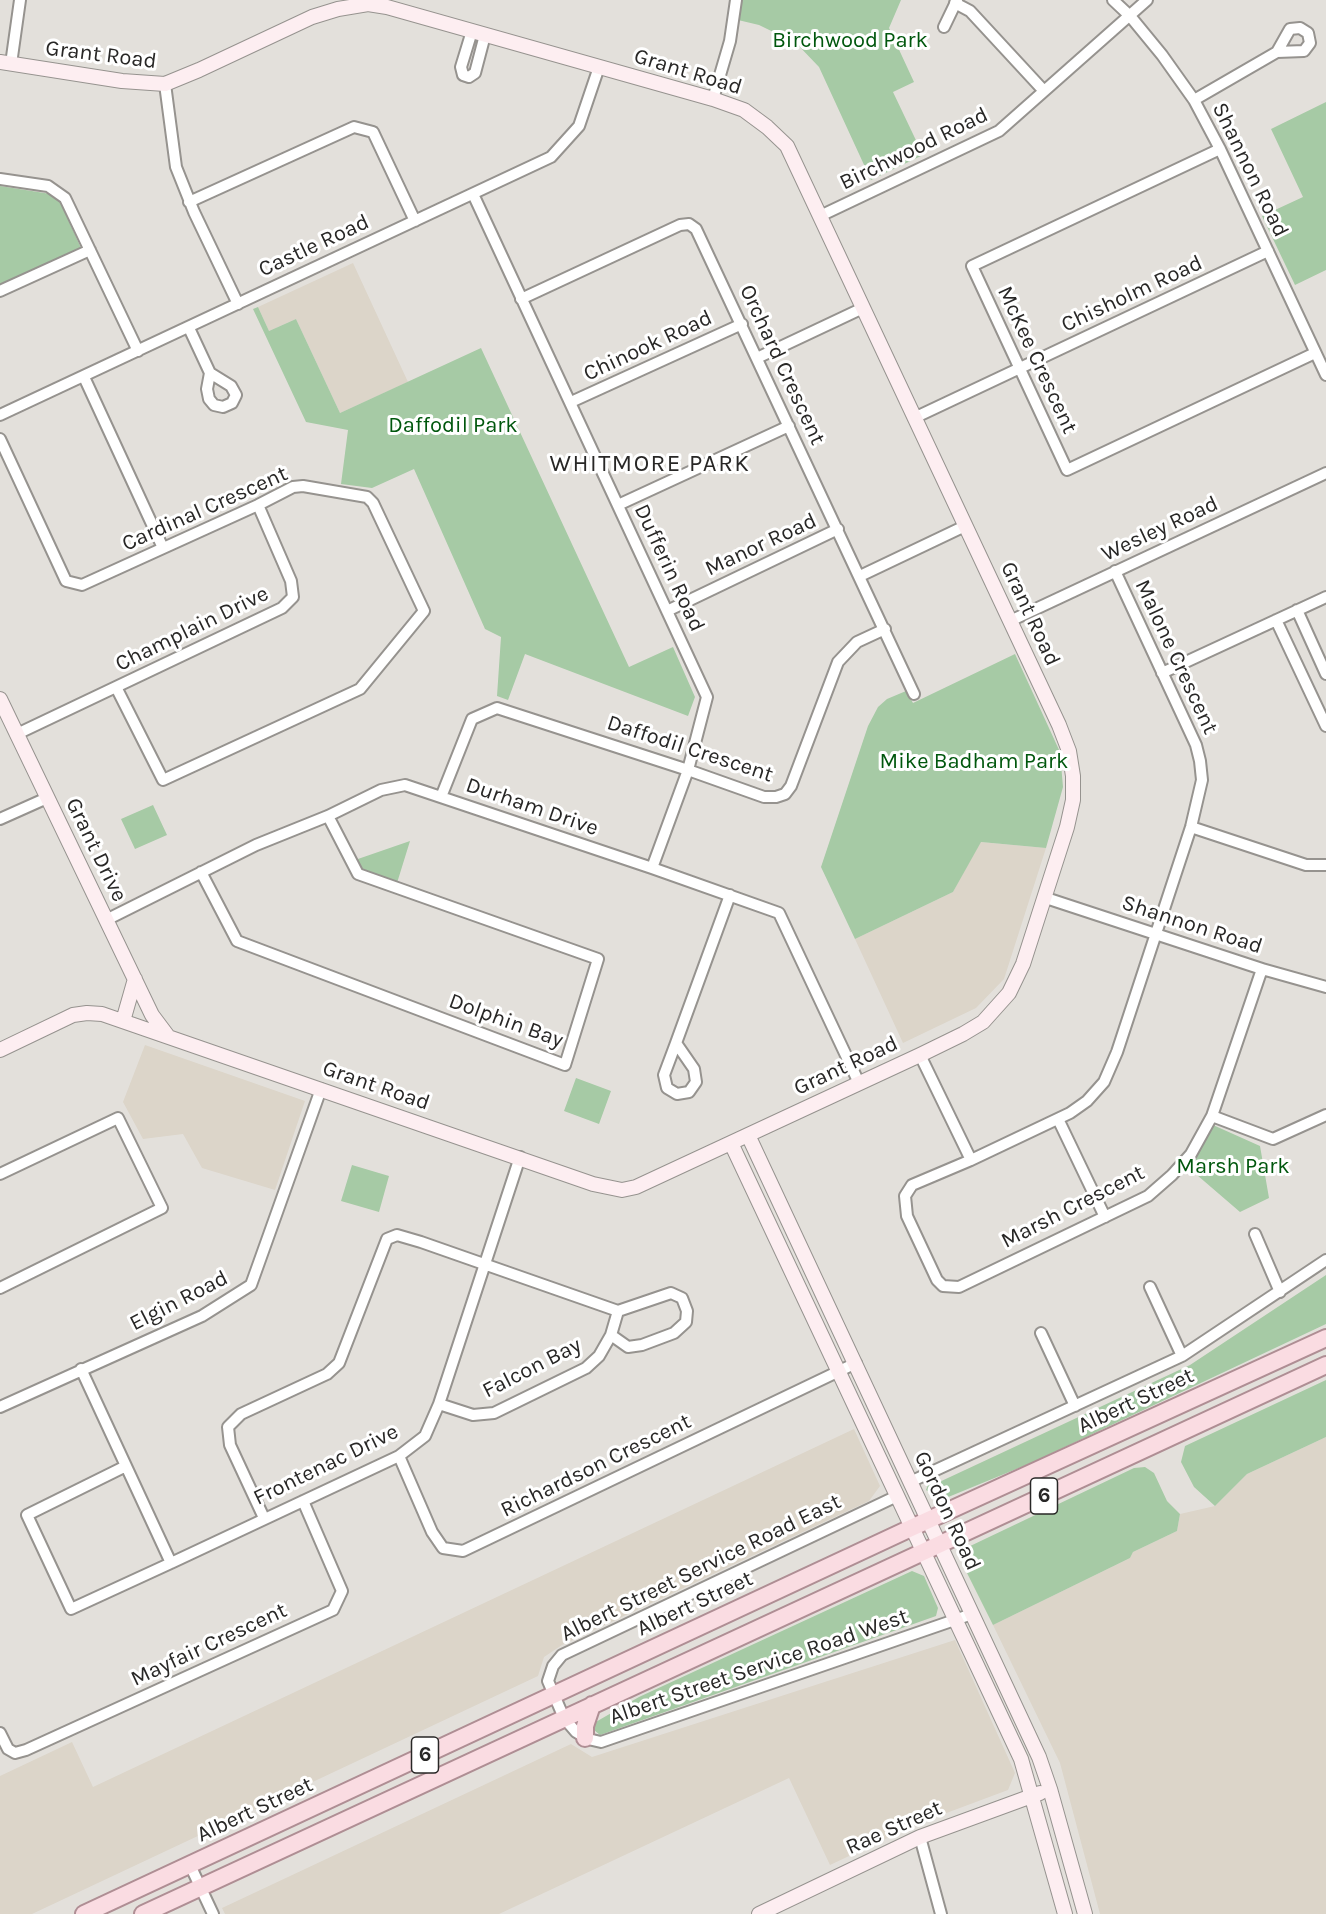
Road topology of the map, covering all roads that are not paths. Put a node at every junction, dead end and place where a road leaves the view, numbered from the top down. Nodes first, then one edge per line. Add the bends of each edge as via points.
1 (20, 0) edge
2 (736, 0) edge
3 (1113, 0) edge
4 (1147, 0) edge
5 (369, 2) edge
6 (956, 2) edge
7 (1130, 16) junction
8 (944, 27) dead end
9 (1278, 52) dead end
10 (5, 63) edge
11 (599, 67) junction
12 (165, 84) junction
13 (1044, 91) junction
14 (713, 99) junction
15 (1194, 100) junction
16 (1220, 149) junction
17 (0, 179) edge
18 (473, 194) junction
19 (189, 202) junction
20 (820, 216) junction
21 (415, 221) junction
22 (90, 250) junction
23 (1268, 251) junction
24 (0, 291) edge
25 (522, 299) junction
26 (238, 304) junction
27 (863, 308) junction
28 (742, 324) junction
29 (189, 328) junction
30 (138, 351) junction
31 (1316, 353) junction
32 (757, 358) junction
33 (1020, 368) junction
34 (210, 373) dead end
35 (1326, 375) edge
36 (84, 377) junction
37 (571, 402) junction
38 (0, 416) edge
39 (914, 418) junction
40 (789, 426) junction
41 (0, 439) edge
42 (1326, 473) edge
43 (258, 505) junction
44 (618, 505) junction
45 (964, 526) junction
46 (838, 529) junction
47 (163, 548) junction
48 (1115, 571) junction
49 (860, 576) junction
50 (1326, 597) edge
51 (667, 610) junction
52 (1297, 610) junction
53 (1276, 620) junction
54 (1010, 621) junction
55 (885, 629) junction
56 (1162, 673) junction
57 (1326, 674) edge
58 (116, 687) junction
59 (914, 694) dead end
60 (0, 699) edge
61 (1326, 726) edge
62 (17, 734) junction
63 (688, 770) junction
64 (441, 797) junction
65 (47, 798) junction
66 (328, 816) junction
67 (0, 819) edge
68 (1191, 827) junction
69 (1326, 865) edge
70 (652, 868) junction
71 (201, 872) junction
72 (730, 895) junction
73 (1046, 898) junction
74 (106, 920) junction
75 (1155, 933) junction
76 (1262, 969) junction
77 (135, 978) junction
78 (1326, 987) edge
79 (123, 1021) junction
80 (169, 1038) junction
81 (676, 1043) dead end
82 (0, 1050) edge
83 (920, 1055) junction
84 (859, 1083) junction
85 (321, 1089) junction
86 (1326, 1115) edge
87 (1212, 1116) junction
88 (1058, 1119) junction
89 (748, 1135) junction
90 (731, 1143) junction
91 (520, 1157) junction
92 (971, 1160) junction
93 (0, 1174) edge
94 (1105, 1217) junction
95 (1255, 1234) dead end
96 (801, 1246) junction
97 (784, 1254) junction
98 (1326, 1260) edge
99 (486, 1264) junction
100 (1150, 1287) dead end
101 (0, 1288) edge
102 (1280, 1292) junction
103 (618, 1311) junction
104 (1041, 1334) dead end
105 (611, 1335) junction
106 (1326, 1338) edge
107 (1182, 1356) junction
108 (856, 1363) junction
109 (1326, 1365) edge
110 (81, 1369) junction
111 (839, 1370) junction
112 (439, 1404) junction
113 (1075, 1406) junction
114 (0, 1407) edge
115 (399, 1456) junction
116 (126, 1466) junction
117 (910, 1482) junction
118 (897, 1496) junction
119 (303, 1501) junction
120 (264, 1518) junction
121 (928, 1521) junction
122 (912, 1528) junction
123 (939, 1544) junction
124 (923, 1552) junction
125 (171, 1563) junction
126 (972, 1614) junction
127 (955, 1620) junction
128 (553, 1695) junction
129 (592, 1705) junction
130 (564, 1718) junction
131 (0, 1733) edge
132 (585, 1738) junction
133 (1050, 1789) junction
134 (1033, 1796) junction
135 (920, 1837) junction
136 (190, 1865) junction
137 (200, 1888) junction
138 (84, 1914) edge
139 (143, 1914) edge
140 (213, 1914) edge
141 (759, 1914) edge
142 (941, 1914) edge
143 (1065, 1914) edge
144 (1085, 1914) edge

1 - 10 street
2 - 14 street via 730,40
3 - 7 street, Shannon Road
4 - 7 street, Birchwood Road
5 - 11 street, Grant Road
5 - 12 street, Grant Road via 312,17
6 - 8 street
6 - 13 street via 970,11
7 - 13 street, Birchwood Road
7 - 15 street, Shannon Road
9 - 15 street
10 - 12 street, Grant Road
11 - 14 street, Grant Road
11 - 18 street, Castle Road via 579,126 550,157
12 - 19 street via 176,167
13 - 20 street, Birchwood Road via 999,131
14 - 20 street, Grant Road via 744,110 787,146
15 - 16 street, Shannon Road
16 - 23 street, Shannon Road
16 - 33 street, McKee Crescent via 972,266
17 - 22 street via 48,186 65,198
18 - 21 street, Castle Road
18 - 25 street, Dufferin Road
19 - 21 street via 354,127 373,132
19 - 26 street
20 - 27 street, Grant Road
21 - 26 street, Castle Road
22 - 24 street
22 - 30 street
23 - 31 street, Shannon Road
23 - 33 street, Chisholm Road
25 - 28 street, Orchard Crescent via 689,224 696,229
25 - 37 street, Dufferin Road
26 - 29 street, Castle Road
27 - 32 street
27 - 39 street, Grant Road
28 - 32 street, Orchard Crescent
28 - 37 street, Chinook Road
29 - 30 street, Castle Road
29 - 34 street
30 - 36 street, Castle Road
31 - 33 street, McKee Crescent via 1067,470
31 - 35 street, Shannon Road
32 - 40 street, Orchard Crescent
33 - 39 street, Chisholm Road
36 - 38 street, Castle Road
36 - 47 street
37 - 44 street, Dufferin Road
39 - 45 street, Grant Road
40 - 44 street
40 - 46 street, Orchard Crescent
41 - 47 street, Cardinal Crescent via 66,581 82,585
42 - 48 street, Wesley Road
43 - 47 street, Cardinal Crescent
43 - 58 street, Champlain Drive via 291,581 293,597 282,608
43 - 58 street, Cardinal Crescent via 303,486 367,497 424,611 360,690 163,780
44 - 51 street, Dufferin Road
45 - 49 street
45 - 54 street, Grant Road
46 - 49 street, Orchard Crescent
46 - 51 street, Manor Road
48 - 54 street, Wesley Road
48 - 56 street, Malone Crescent
49 - 55 street, Orchard Crescent
50 - 52 street
51 - 63 street, Dufferin Road via 707,697
52 - 53 street
52 - 57 street
53 - 56 street
53 - 61 street
54 - 73 street, Grant Road via 1059,725 1073,776 1073,800
55 - 59 street, Orchard Crescent
55 - 63 street, Daffodil Crescent via 857,642 838,662 785,794 764,797
56 - 68 street, Malone Crescent via 1200,761 1202,780
58 - 62 street, Champlain Drive
60 - 62 street, Grant Drive
62 - 65 street, Grant Drive
63 - 64 street, Daffodil Crescent via 497,708 472,719
63 - 70 street, Dufferin Road
64 - 66 street, Durham Drive via 405,785 381,790
64 - 70 street, Durham Drive
65 - 67 street
65 - 74 street, Grant Drive
66 - 71 street, Durham Drive
66 - 71 street, Dolphin Bay via 358,874 598,958 565,1065 237,941
68 - 69 street via 1306,865
68 - 75 street, Malone Crescent
70 - 72 street, Durham Drive
71 - 74 street, Durham Drive
72 - 81 street
72 - 84 street, Durham Drive via 779,913
73 - 75 street, Shannon Road
73 - 83 street, Grant Road via 1023,964 1003,1001 983,1022
74 - 77 street, Grant Drive
75 - 76 street, Shannon Road
75 - 88 street, Marsh Crescent via 1104,1082 1087,1101
76 - 78 street, Shannon Road
76 - 87 street, Marsh Crescent
77 - 79 street
77 - 80 street, Grant Drive via 152,1015
79 - 80 street, Grant Road
79 - 82 street, Grant Road via 102,1014 73,1015
80 - 85 street, Grant Road
83 - 84 street, Grant Road
83 - 92 street
84 - 89 street, Grant Road
85 - 91 street, Grant Road
85 - 110 street, Elgin Road via 250,1286 202,1316
86 - 87 street via 1273,1139
87 - 94 street, Marsh Crescent via 1191,1154 1172,1175 1148,1196
88 - 92 street, Marsh Crescent
88 - 94 street
89 - 90 street, Grant Road
89 - 96 street, Gordon Road
90 - 91 street, Grant Road via 636,1188 622,1190 593,1184
90 - 97 street, Gordon Road
91 - 99 street, Frontenac Drive
92 - 94 street, Marsh Crescent via 912,1185 905,1196 907,1216 943,1286 959,1287
93 - 101 street via 118,1118 162,1208
95 - 102 street
96 - 97 street
96 - 108 street, Gordon Road
97 - 111 street, Gordon Road
98 - 102 street, Albert Street
99 - 103 street
99 - 112 street, Frontenac Drive
99 - 120 street via 397,1235 387,1239 339,1363 327,1374 241,1414 228,1427 230,1445
100 - 107 street
102 - 107 street, Albert Street
103 - 105 street, Falcon Bay
103 - 105 street via 671,1293 681,1298 687,1311 686,1322 674,1333 642,1345 628,1347
104 - 113 street
105 - 112 street, Falcon Bay via 599,1356 586,1368 494,1413 473,1416
106 - 121 main road, Albert Street / 6
107 - 113 street, Albert Street
108 - 111 street, Richardson Crescent
108 - 117 street, Gordon Road
109 - 123 main road, 6
110 - 114 street, Elgin Road
110 - 116 street
111 - 115 street, Richardson Crescent via 464,1551 443,1548 432,1532
111 - 118 street, Gordon Road
112 - 115 street, Frontenac Drive via 425,1436
113 - 117 street, Albert Street
115 - 119 street, Frontenac Drive
116 - 125 street
116 - 125 street, Frontenac Drive via 27,1515 71,1609
117 - 121 street, Gordon Road
118 - 122 street, Gordon Road
118 - 128 street, Albert Street Service Road East via 562,1655 548,1681
119 - 120 street, Frontenac Drive
119 - 131 street, Mayfair Crescent via 342,1591 333,1610 26,1750 15,1753 8,1749
120 - 125 street, Frontenac Drive
121 - 122 main road, Albert Street / 6
121 - 123 street, Gordon Road
122 - 124 street, Gordon Road
122 - 128 main road, Albert Street / 6
123 - 124 main road, 6
123 - 126 street, Gordon Road
124 - 127 street, Gordon Road
124 - 129 main road, 6
126 - 127 street, Albert Street Service Road West
126 - 133 street, Gordon Road
127 - 132 street, Albert Street Service Road West via 601,1742
127 - 134 street, Gordon Road via 1021,1759
128 - 130 street
128 - 136 main road, Albert Street / 6
129 - 130 main road, 6
129 - 132 main road
130 - 132 street, Albert Street Service Road West
130 - 137 main road, 6
133 - 134 street, Rae Street
133 - 144 street, Gordon Road
134 - 135 street, Rae Street
134 - 143 street, Gordon Road
135 - 141 street, Rae Street
135 - 142 street
136 - 137 street
136 - 138 main road, Albert Street / 6
137 - 139 main road, 6
137 - 140 street

